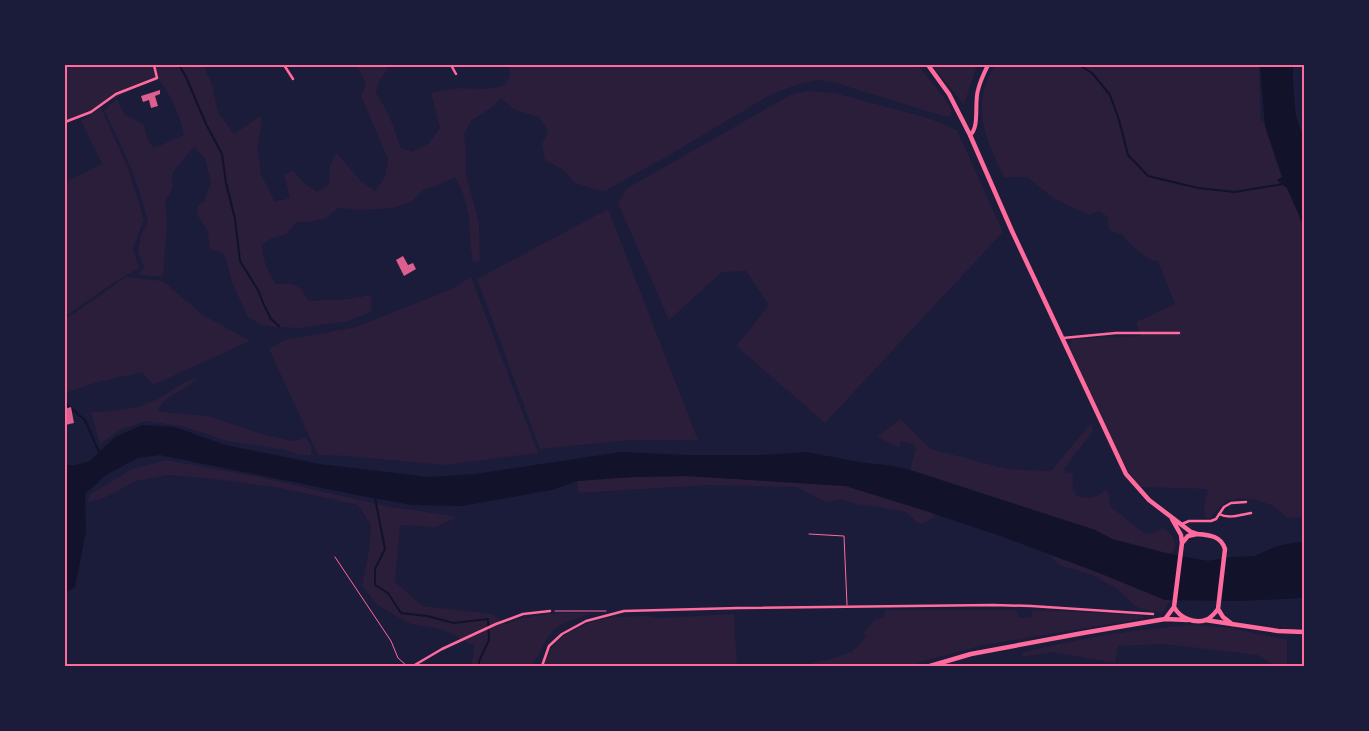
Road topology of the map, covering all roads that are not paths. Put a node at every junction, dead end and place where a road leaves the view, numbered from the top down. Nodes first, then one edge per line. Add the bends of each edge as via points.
1 (154, 65) edge
2 (284, 65) edge
3 (451, 65) edge
4 (928, 65) edge
5 (988, 65) edge
6 (456, 74) dead end
7 (293, 79) dead end
8 (65, 122) edge
9 (970, 136) junction
10 (1179, 333) dead end
11 (1062, 338) junction
12 (1246, 502) dead end
13 (1250, 513) dead end
14 (1219, 514) junction
15 (1170, 516) junction
16 (1182, 524) junction
17 (809, 534) dead end
18 (1197, 534) junction
19 (1182, 545) junction
20 (335, 557) dead end
21 (847, 606) junction
22 (1174, 608) junction
23 (1218, 609) junction
24 (550, 611) road end
25 (1153, 614) dead end
26 (1165, 619) junction
27 (1188, 620) junction
28 (1205, 620) junction
29 (1233, 625) junction
30 (1304, 632) edge
31 (415, 665) edge
32 (407, 666) edge
33 (542, 666) edge
34 (930, 666) edge

1 - 8 street via 157,78 116,94 91,112
2 - 7 street
3 - 6 street
4 - 9 main road via 949,94
5 - 9 main road via 977,92 976,124
9 - 11 main road
10 - 11 street via 1116,333
11 - 15 main road via 1126,474 1149,500
12 - 14 street via 1231,503
13 - 14 street via 1229,517
14 - 16 street via 1211,522
15 - 16 main road
15 - 19 main road via 1181,534
16 - 18 main road
17 - 21 lane via 844,536
18 - 19 main road via 1188,536
18 - 23 main road via 1210,535 1223,543 1225,552
19 - 22 main road
20 - 32 lane via 391,641 398,658
21 - 25 street via 1021,606
21 - 33 street via 624,611 586,621 562,634 549,646
22 - 26 main road
22 - 27 main road
23 - 28 main road
23 - 29 main road
24 - 31 street via 523,614 496,624
26 - 27 main road
26 - 34 main road via 1030,642
27 - 28 main road
28 - 29 main road
29 - 30 main road

